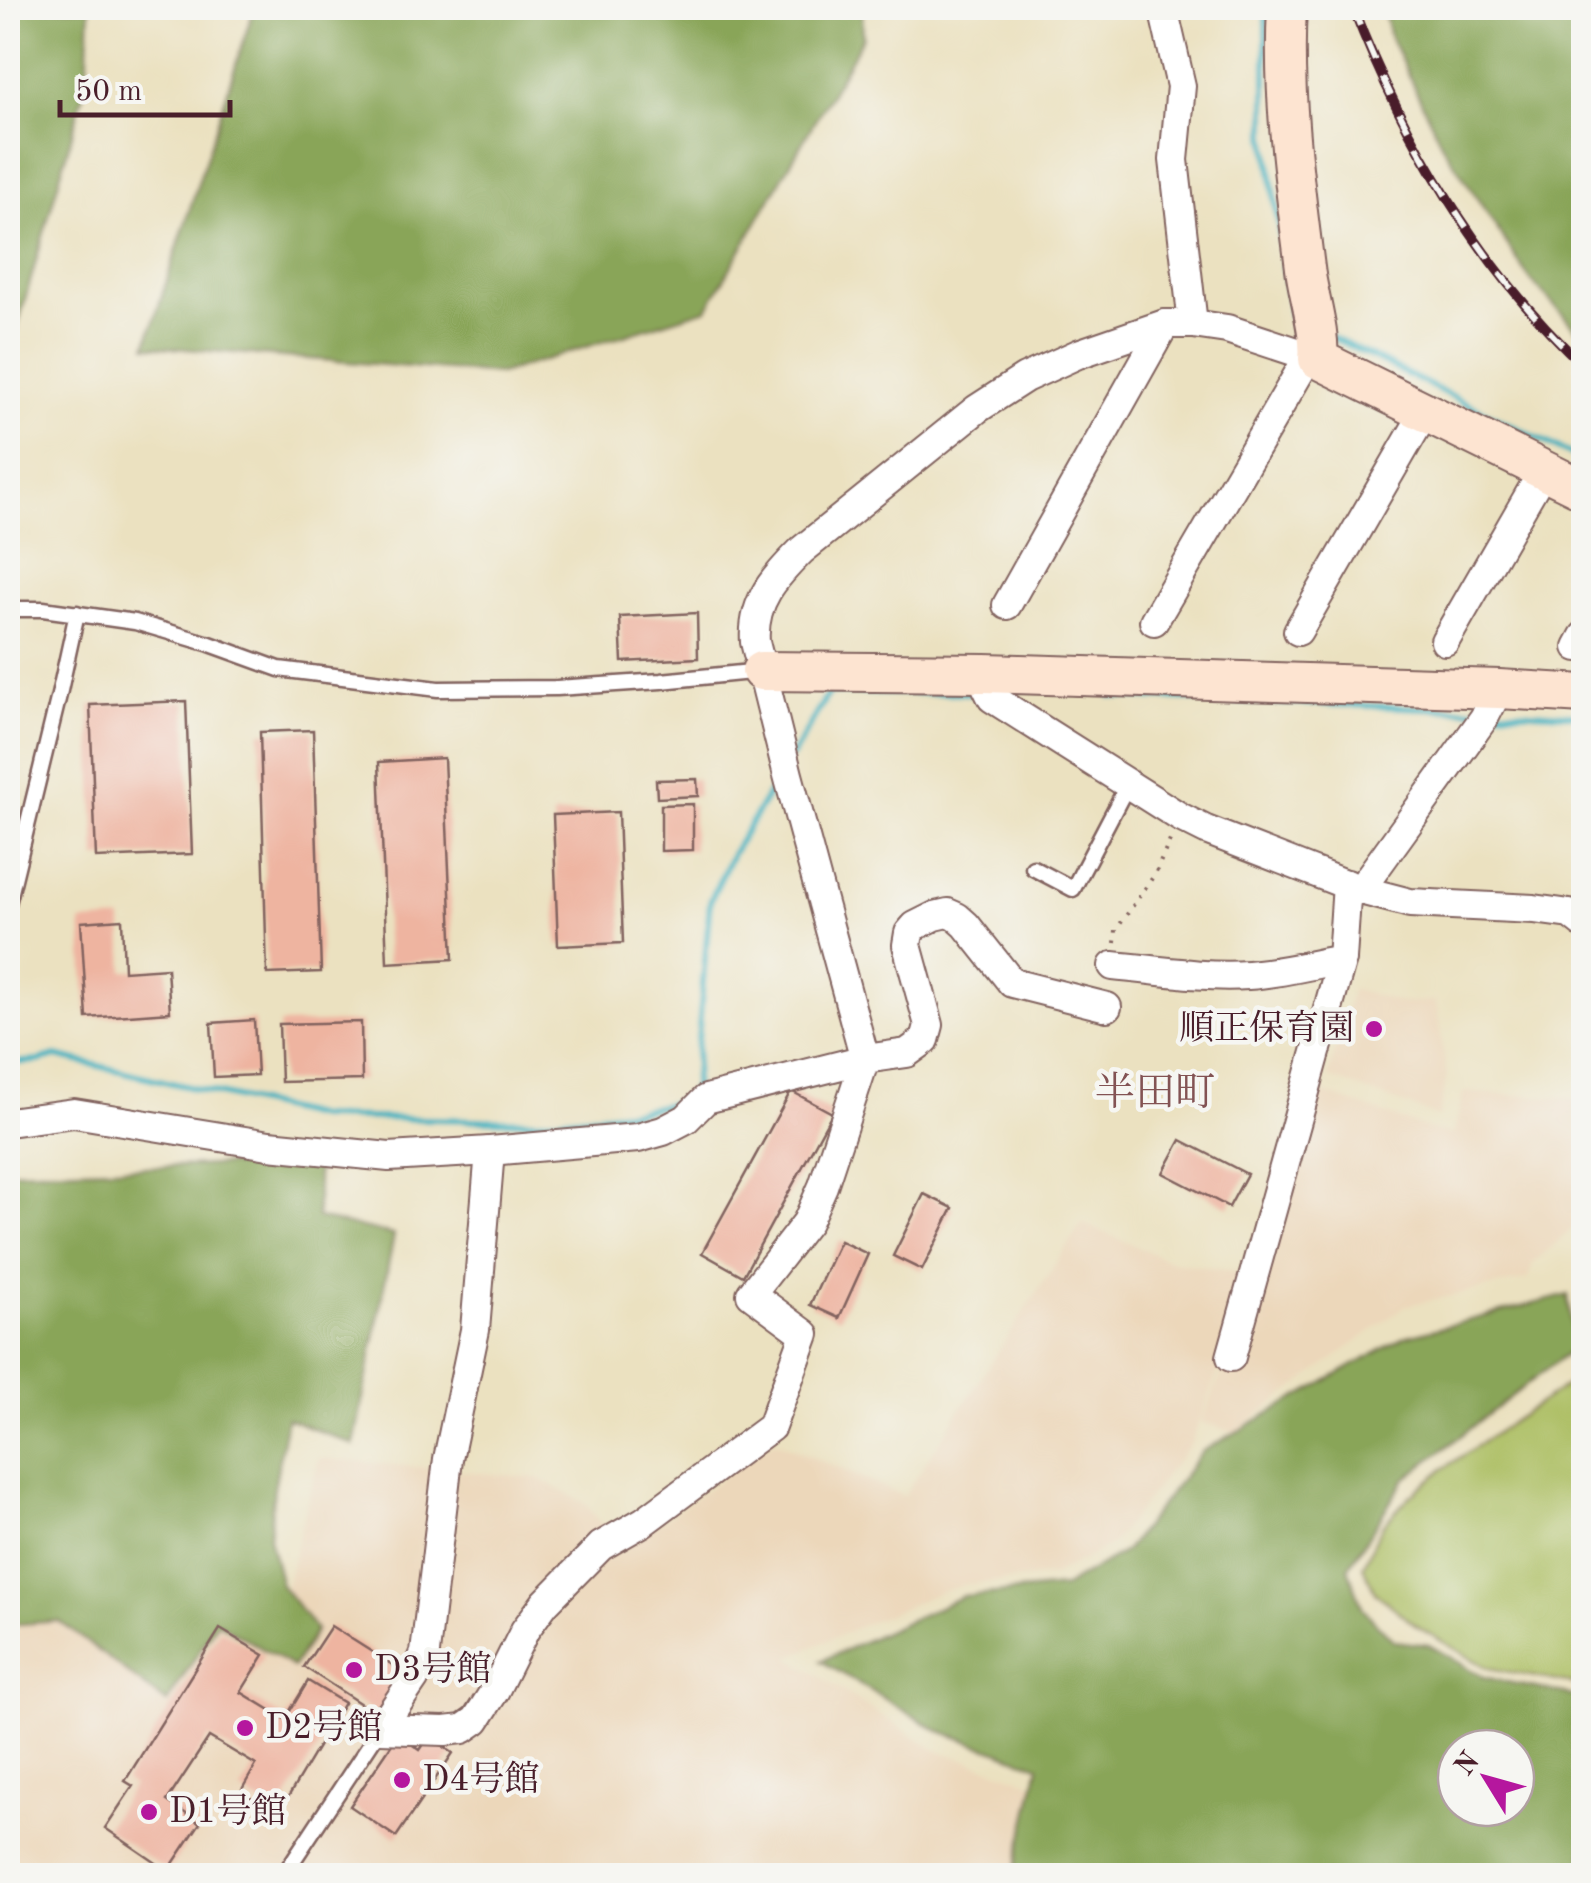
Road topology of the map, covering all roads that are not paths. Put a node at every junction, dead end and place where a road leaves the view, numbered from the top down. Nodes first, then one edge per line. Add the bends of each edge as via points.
1 (1163, 8) edge
2 (1287, 8) edge
3 (1179, 324) junction
4 (1315, 345) junction
5 (1425, 412) junction
6 (1543, 470) junction
7 (1584, 490) edge
8 (1008, 605) dead end
9 (8, 609) edge
10 (76, 613) junction
11 (1154, 621) dead end
12 (1298, 631) dead end
13 (1445, 641) dead end
14 (761, 671) junction
15 (988, 686) junction
16 (1584, 694) edge
17 (1492, 704) junction
18 (1124, 792) junction
19 (1032, 868) dead end
20 (1350, 892) junction
21 (8, 904) edge
22 (1579, 916) edge
23 (1342, 959) junction
24 (1113, 966) road end
25 (1106, 1007) dead end
26 (866, 1058) junction
27 (8, 1122) edge
28 (490, 1151) junction
29 (1231, 1357) dead end
30 (380, 1729) junction
31 (283, 1876) edge

1 - 3 street via 1181,86 1174,160
2 - 4 street via 1288,132
3 - 4 street
3 - 8 street
3 - 14 street via 1078,354 1025,378 802,550 764,593 753,624
4 - 5 street
4 - 11 street
5 - 6 street
5 - 12 street
6 - 7 street
6 - 13 street
9 - 10 lane
10 - 14 lane via 135,622 279,670 438,689 557,688
10 - 21 lane
14 - 15 street
14 - 26 street
15 - 17 street
15 - 18 street
16 - 17 street
17 - 20 street
18 - 19 lane via 1073,889
18 - 20 street
20 - 22 street
20 - 23 street
23 - 24 street via 1243,976
23 - 29 street
25 - 26 street via 1012,982 966,925 948,913 915,926 907,939 929,1026 925,1040 907,1053
26 - 28 street via 706,1098 686,1119 638,1138
26 - 30 street via 807,1222 751,1294 805,1334 771,1427 601,1546 525,1630 476,1720 445,1732
27 - 28 street via 74,1112 368,1155
28 - 30 street via 475,1330 448,1459 425,1653
30 - 31 lane

